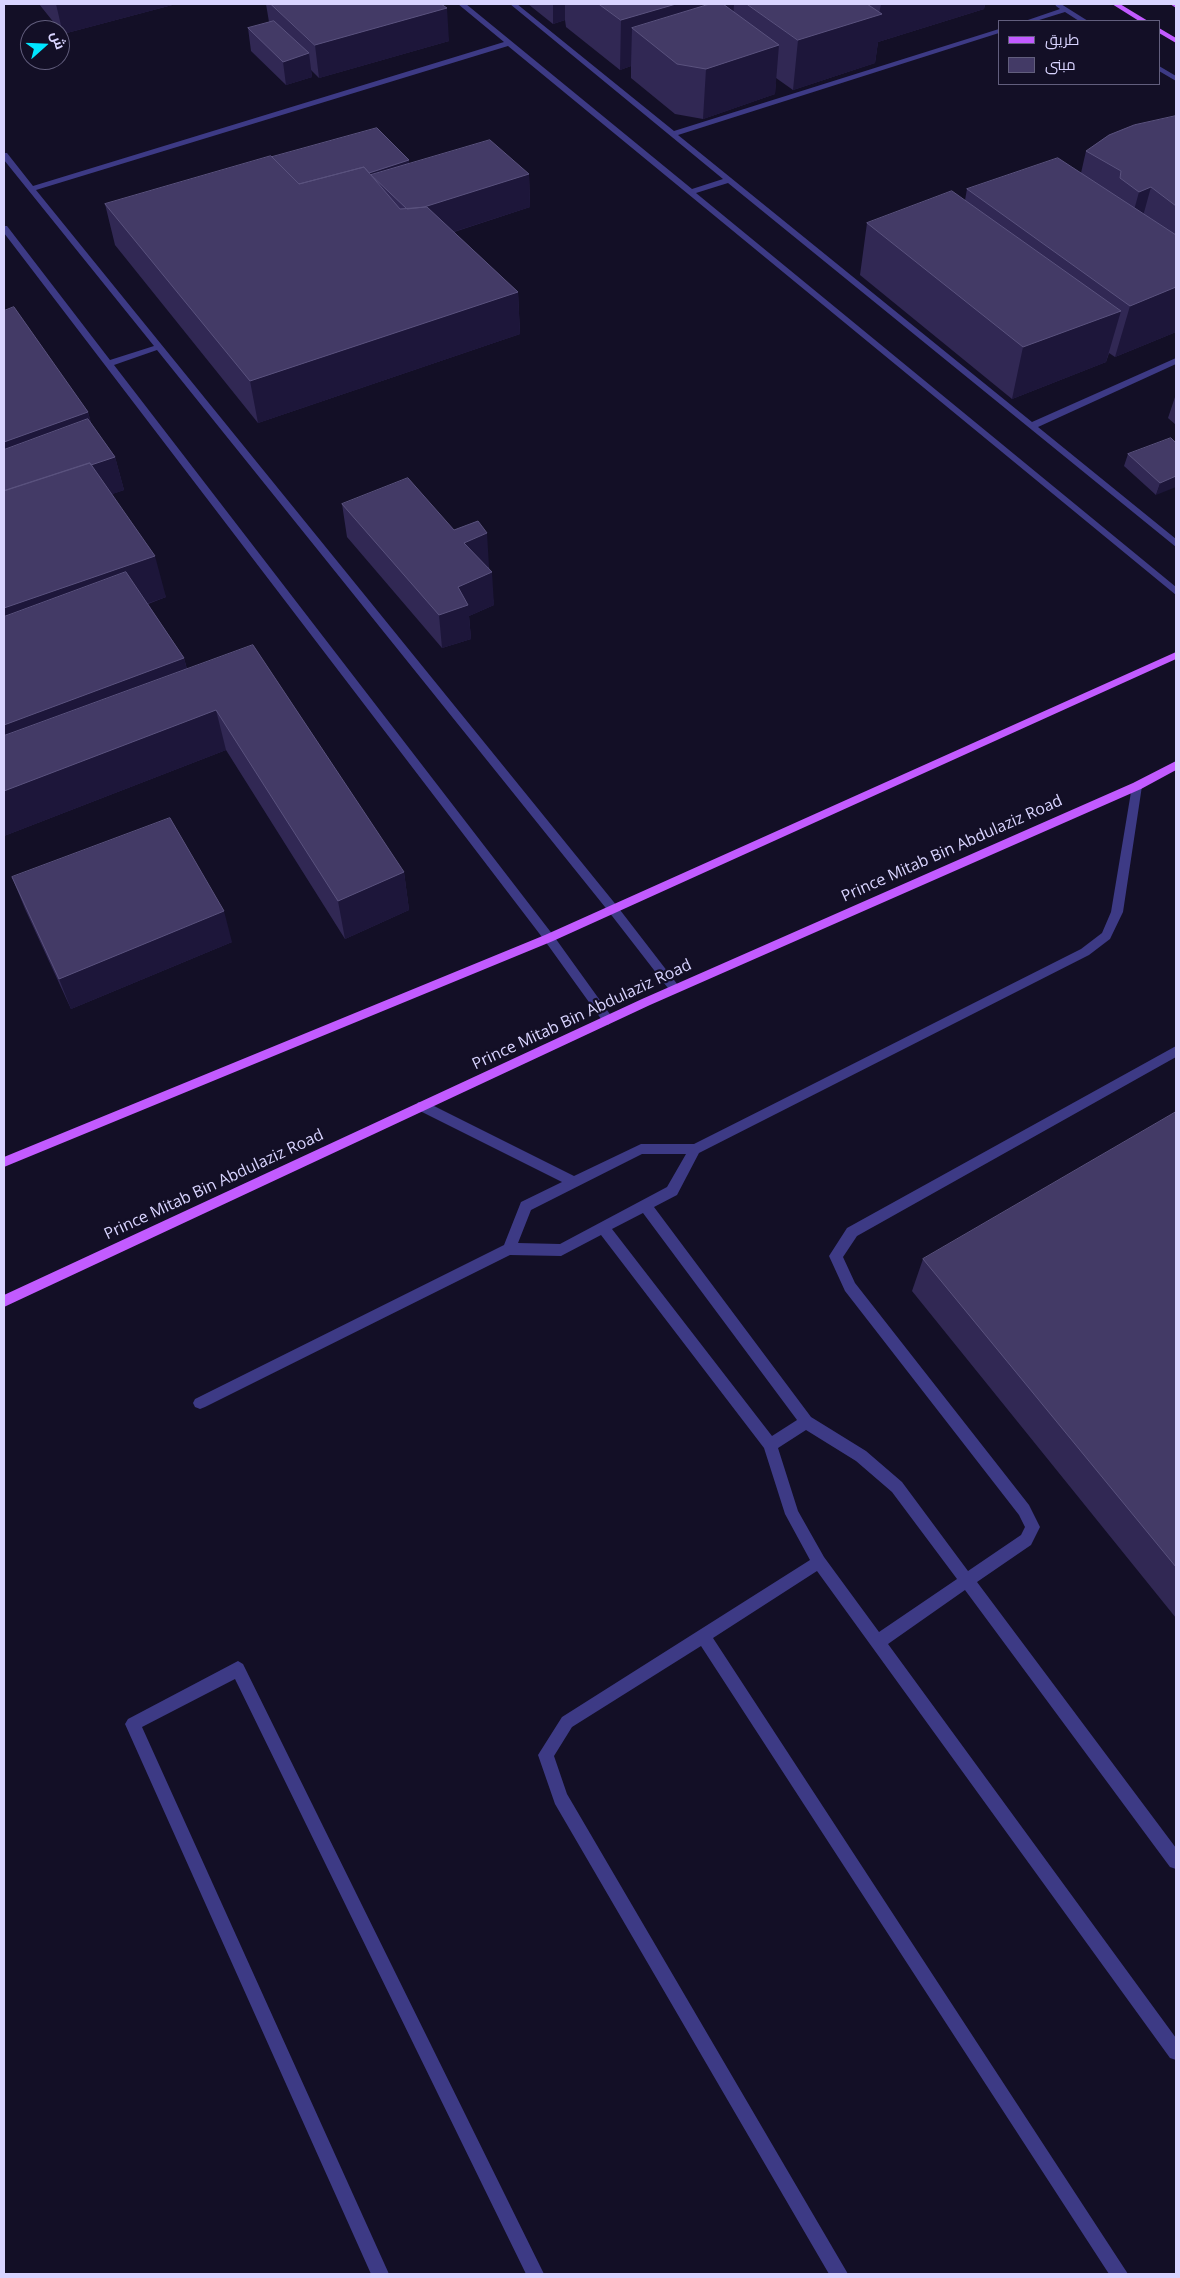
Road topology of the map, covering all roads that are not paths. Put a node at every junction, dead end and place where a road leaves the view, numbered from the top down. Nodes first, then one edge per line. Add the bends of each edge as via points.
1 (462, 4) edge
2 (513, 4) edge
3 (1056, 4) edge
4 (1115, 4) edge
5 (1065, 10) junction
6 (1031, 20) edge
7 (1082, 20) edge
8 (1142, 20) edge
9 (998, 31) edge
10 (1160, 31) edge
11 (1176, 41) edge
12 (510, 43) junction
13 (1160, 69) edge
14 (1176, 79) edge
15 (673, 134) junction
16 (4, 154) edge
17 (729, 180) junction
18 (31, 189) junction
19 (690, 192) junction
20 (4, 228) edge
21 (159, 347) junction
22 (1176, 361) edge
23 (108, 364) junction
24 (1032, 426) junction
25 (1176, 544) edge
26 (1176, 592) edge
27 (1176, 655) edge
28 (1176, 765) edge
29 (1137, 786) junction
30 (613, 909) junction
31 (549, 938) junction
32 (675, 989) junction
33 (608, 1020) junction
34 (1176, 1051) edge
35 (422, 1106) junction
36 (695, 1149) junction
37 (4, 1162) edge
38 (574, 1182) junction
39 (645, 1205) junction
40 (603, 1228) junction
41 (509, 1249) junction
42 (4, 1301) edge
43 (200, 1403) dead end
44 (806, 1422) junction
45 (770, 1445) junction
46 (819, 1562) junction
47 (966, 1580) junction
48 (703, 1636) junction
49 (877, 1642) junction
50 (1176, 1861) edge
51 (1176, 2052) edge
52 (380, 2274) edge
53 (535, 2274) edge
54 (839, 2274) edge
55 (1119, 2274) edge

1 - 12 street
2 - 15 street
3 - 5 street
4 - 8 main road
5 - 6 street
5 - 7 street
9 - 15 street
10 - 11 main road
12 - 18 street
12 - 19 street
13 - 14 street
15 - 17 street
16 - 18 street
17 - 19 street
17 - 24 street
18 - 21 street
19 - 26 street
20 - 23 street
21 - 23 street
21 - 30 street
22 - 24 street
23 - 31 street
24 - 25 street
27 - 30 main road
28 - 29 main road, Prince Mitab Bin Abdulaziz Road
29 - 32 main road, Prince Mitab Bin Abdulaziz Road
29 - 36 street via 1117,912 1106,936 1085,952
30 - 31 main road
30 - 32 street
31 - 33 street
31 - 37 main road
32 - 33 main road, Prince Mitab Bin Abdulaziz Road
33 - 35 main road, Prince Mitab Bin Abdulaziz Road
34 - 47 street via 852,1232 836,1256 850,1287 1034,1527 1026,1540
35 - 38 street
35 - 42 main road, Prince Mitab Bin Abdulaziz Road
36 - 38 street via 641,1149
36 - 39 street via 672,1191
38 - 41 street via 526,1206
39 - 40 street
39 - 44 street
40 - 41 street via 560,1250
40 - 45 street
41 - 43 street
44 - 45 street
44 - 47 street via 861,1456 897,1487
45 - 46 street via 792,1514
46 - 48 street
46 - 49 street
47 - 49 street
47 - 50 street
48 - 54 street via 567,1722 546,1754 561,1798
48 - 55 street
49 - 51 street
52 - 53 street via 133,1724 238,1669

